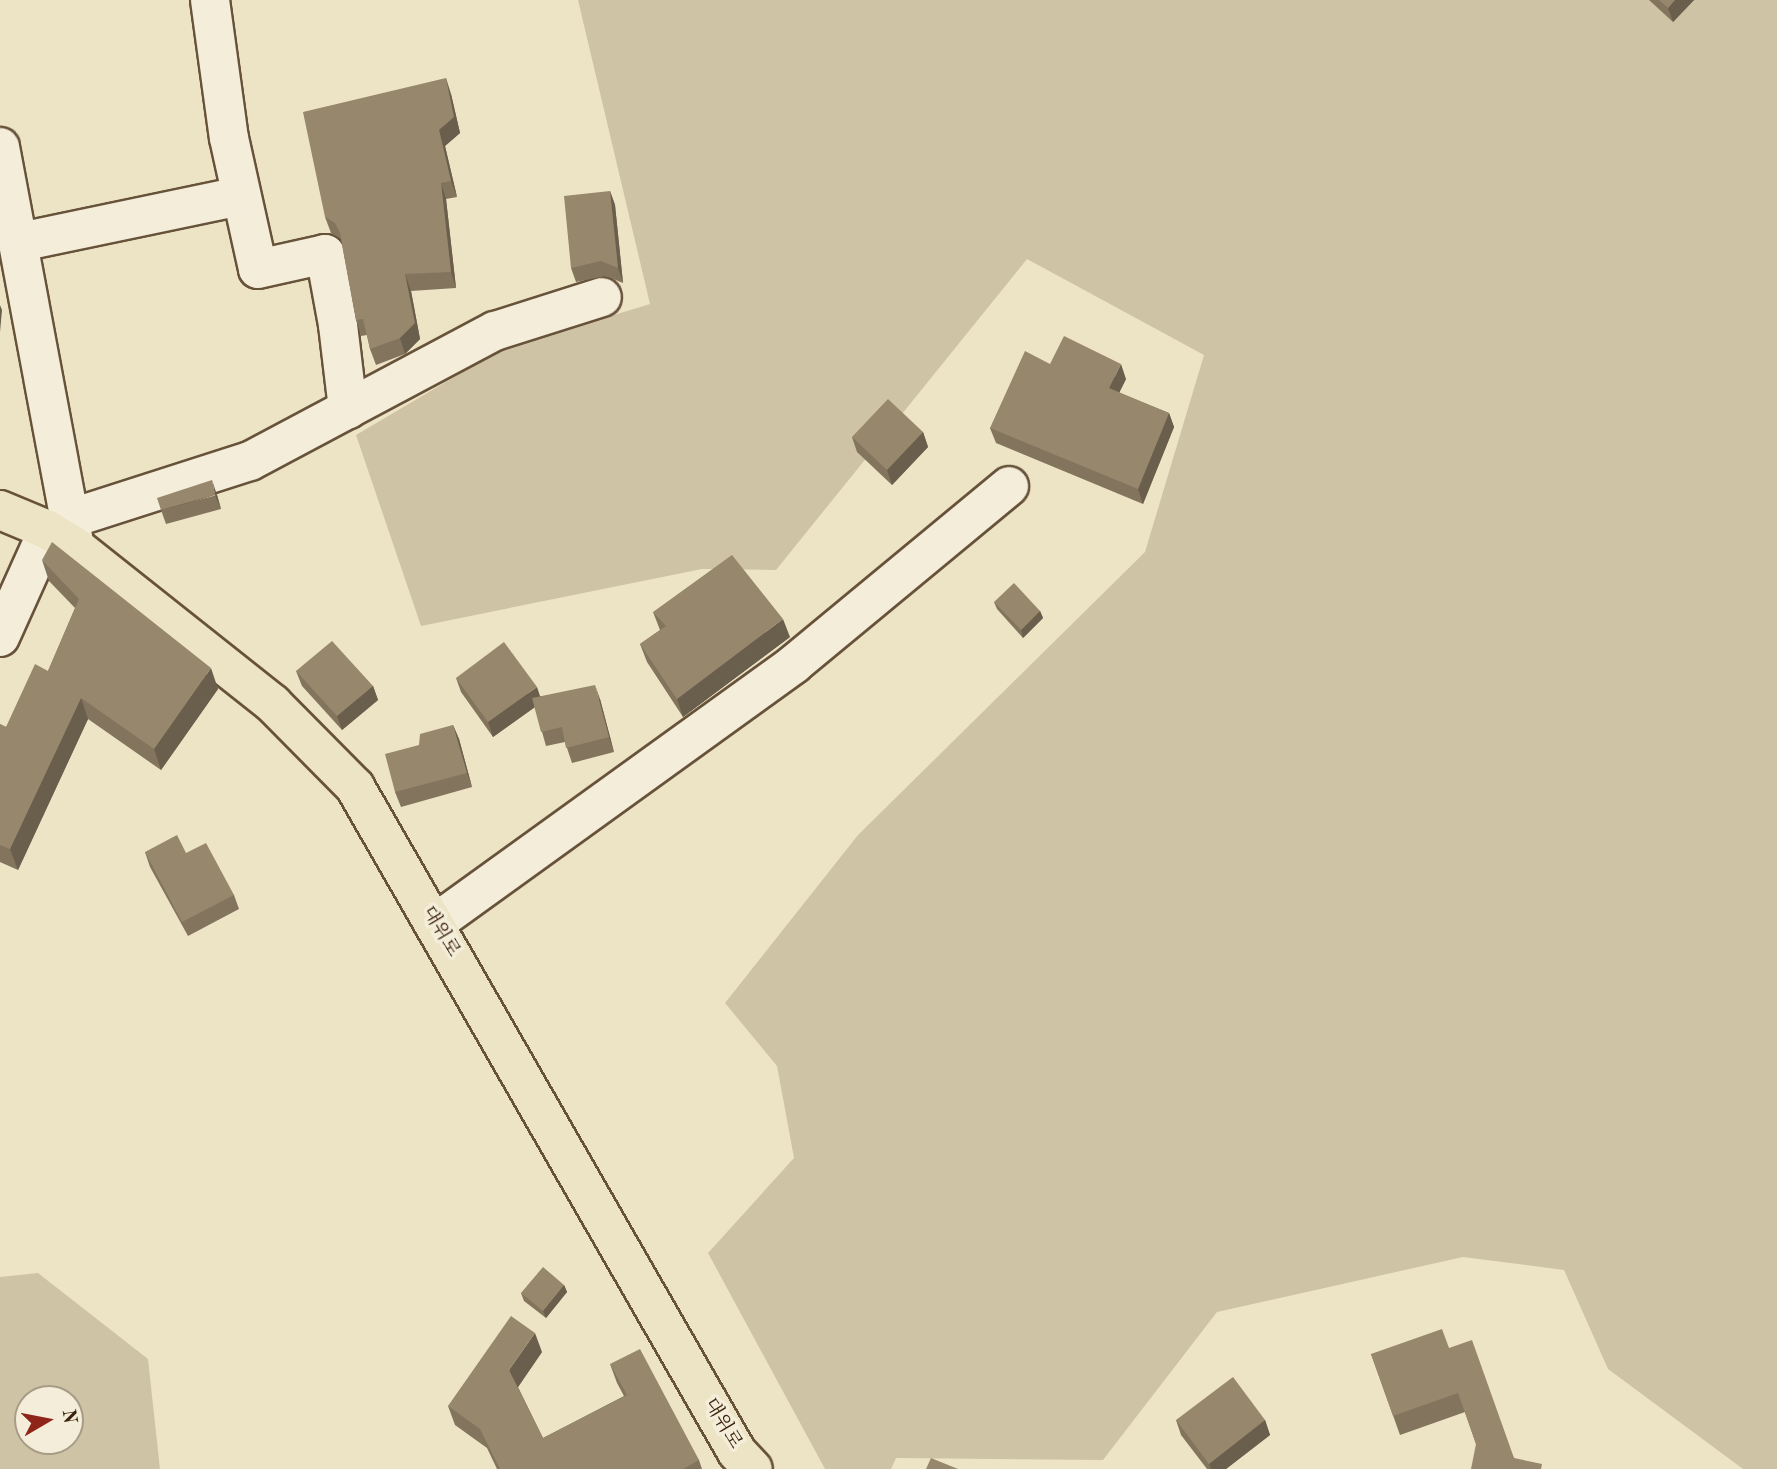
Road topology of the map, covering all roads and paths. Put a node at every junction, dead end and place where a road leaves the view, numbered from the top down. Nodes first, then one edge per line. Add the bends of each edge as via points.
1 (210, 0) edge
2 (0, 147) edge
3 (240, 196) junction
4 (20, 242) junction
5 (602, 297) dead end
6 (348, 409) junction
7 (1009, 486) dead end
8 (0, 510) edge
9 (64, 532) junction
10 (0, 637) edge
11 (434, 923) junction
12 (753, 1469) edge

1 - 3 street
2 - 4 street
3 - 4 street
3 - 6 street via 258,269 325,254
4 - 9 street
5 - 6 street via 495,331
6 - 9 street via 250,461
7 - 11 street via 794,664
8 - 9 main road, 대위로
9 - 10 street
9 - 11 main road, 대위로 via 273,704 355,787
11 - 12 main road, 대위로 via 737,1452

